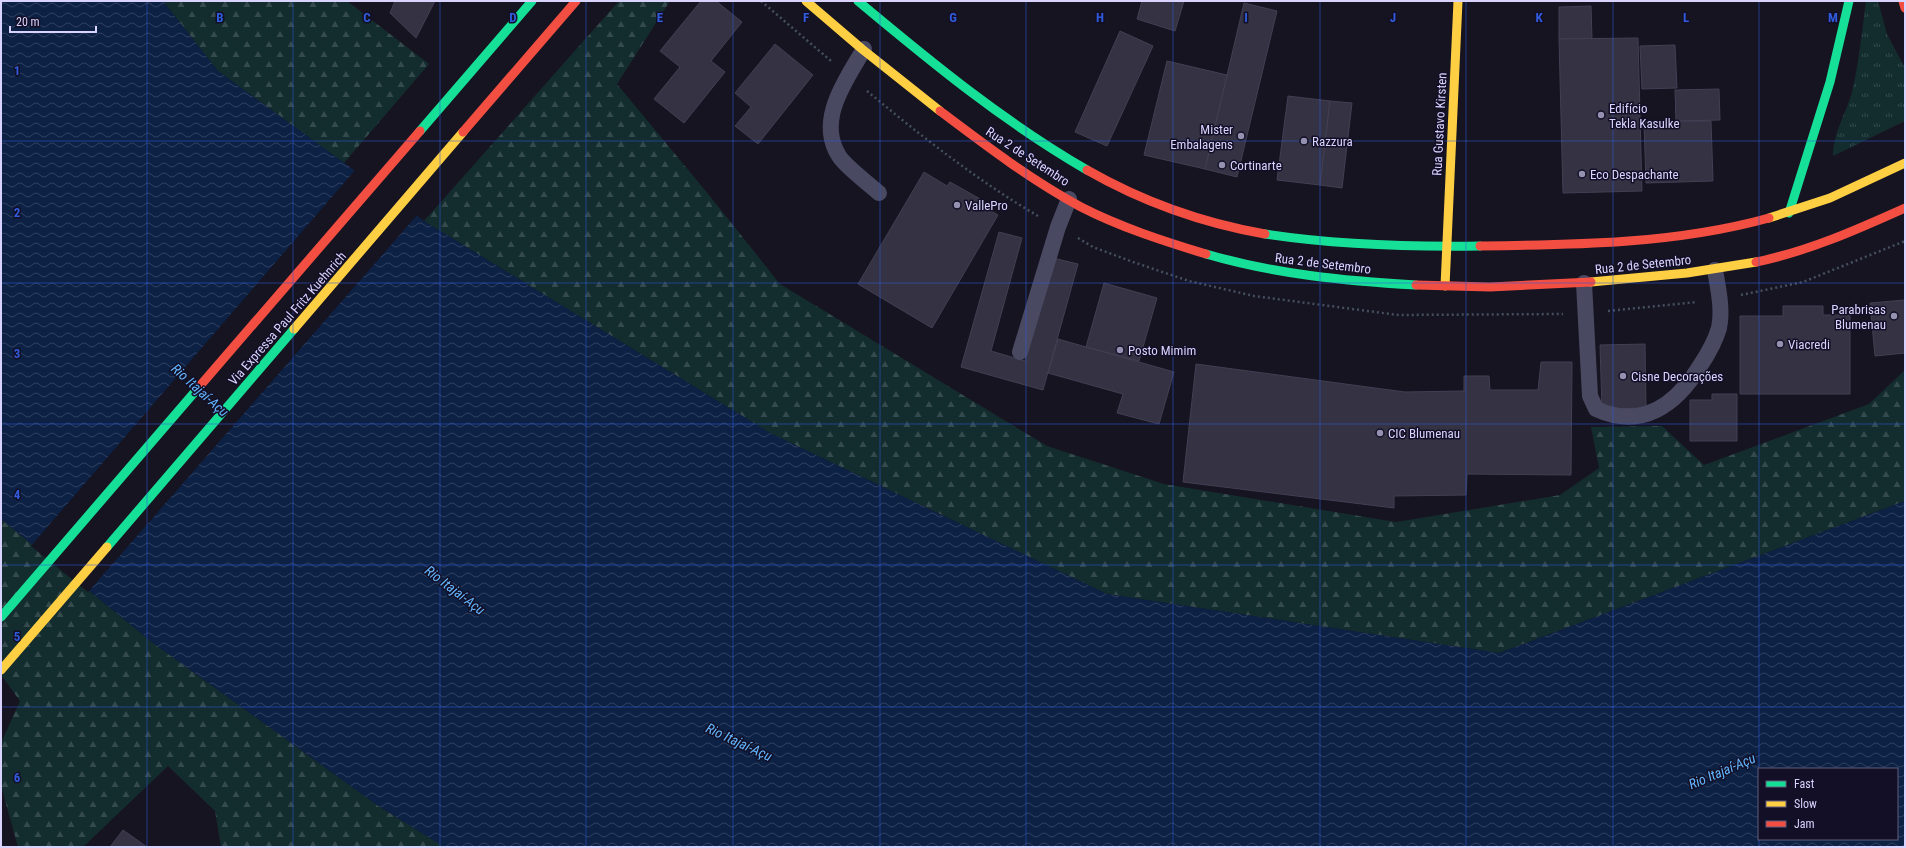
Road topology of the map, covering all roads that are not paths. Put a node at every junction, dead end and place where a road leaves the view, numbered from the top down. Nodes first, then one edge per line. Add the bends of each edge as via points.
1 (532, 1) edge
2 (576, 1) edge
3 (806, 1) edge
4 (1458, 1) edge
5 (1848, 1) edge
6 (1903, 1) edge
7 (865, 3) edge
8 (1905, 8) edge
9 (864, 49) junction
10 (1905, 163) edge
11 (879, 193) dead end
12 (1069, 199) junction
13 (1905, 208) edge
14 (1788, 213) junction
15 (1446, 248) junction
16 (1715, 270) junction
17 (1584, 283) junction
18 (1445, 286) junction
19 (1020, 352) dead end
20 (1, 617) edge
21 (1, 670) edge

1 - 20 main road, Via Expressa Paul Fritz Kuehnrich
2 - 21 main road, Via Expressa Paul Fritz Kuehnrich
3 - 9 main road, Rua 2 de Setembro
4 - 15 main road, Rua Gustavo Kirsten
5 - 14 main road via 1843,33 1821,114
6 - 8 main road
7 - 15 main road, Rua 2 de Setembro via 935,65 1017,127 1111,184 1156,204 1214,224 1265,235 1330,243
9 - 11 lane via 835,101 830,125 832,142 840,157
9 - 12 main road, Rua 2 de Setembro via 914,91 998,154
10 - 14 main road, Rua 2 de Setembro via 1829,198
12 - 18 main road, Rua 2 de Setembro via 1098,215 1144,234 1235,263 1269,270 1400,285
12 - 19 lane
13 - 16 main road, Rua 2 de Setembro via 1794,253
14 - 15 main road, Rua 2 de Setembro via 1709,233 1658,239
15 - 18 main road, Rua Gustavo Kirsten
16 - 17 main road, Rua 2 de Setembro
16 - 17 lane via 1720,299 1719,326 1713,346 1682,392 1655,411 1637,417 1611,416 1596,409 1590,396
17 - 18 main road, Rua 2 de Setembro

